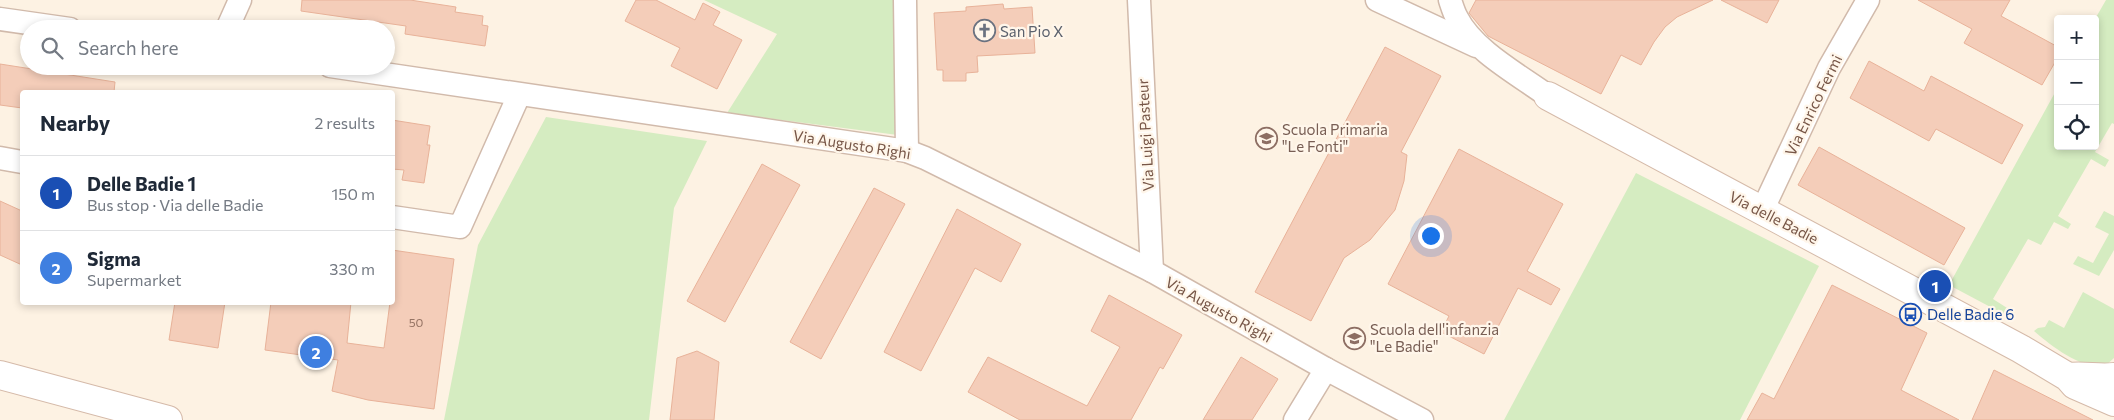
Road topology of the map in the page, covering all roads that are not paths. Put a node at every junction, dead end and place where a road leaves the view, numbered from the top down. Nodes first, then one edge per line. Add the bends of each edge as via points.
1 (240, 0) edge
2 (905, 0) edge
3 (1139, 0) edge
4 (1377, 0) edge
5 (1450, 0) edge
6 (1868, 0) edge
7 (0, 19) edge
8 (231, 20) edge
9 (20, 22) edge
10 (1485, 50) junction
11 (389, 75) edge
12 (519, 95) junction
13 (1548, 96) joint
14 (907, 151) junction
15 (0, 158) edge
16 (20, 162) edge
17 (1762, 211) junction
18 (395, 217) edge
19 (1152, 271) junction
20 (1326, 369) junction
21 (0, 375) edge
22 (2068, 377) junction
23 (2114, 378) edge
24 (2114, 402) edge
25 (168, 420) edge
26 (1295, 420) edge
27 (1422, 420) edge

1 - 8 street
2 - 14 street
3 - 19 street, Via Luigi Pasteur
4 - 10 street, Via delle Badie
5 - 10 street, Via delle Badie via 1457,19
6 - 17 street, Via Enrico Fermi via 1829,68
7 - 9 street
10 - 13 street, Via delle Badie
11 - 12 street, Via Augusto Righi
12 - 14 street, Via Augusto Righi
12 - 18 street via 460,227
13 - 17 street, Via delle Badie
14 - 19 street, Via Augusto Righi
15 - 16 street
17 - 22 street, Via delle Badie
19 - 20 street, Via Augusto Righi
20 - 26 street
20 - 27 street, Via Augusto Righi
21 - 25 street
22 - 23 street, Via delle Badie
22 - 24 street, Via delle Badie via 2075,386

